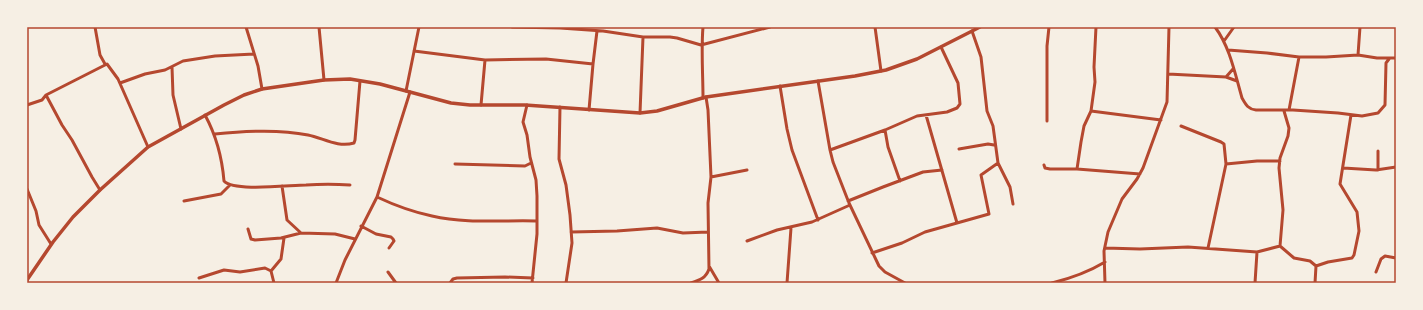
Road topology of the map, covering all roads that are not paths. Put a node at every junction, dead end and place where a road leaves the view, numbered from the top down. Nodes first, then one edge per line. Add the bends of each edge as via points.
1 (96, 27) edge
2 (246, 27) edge
3 (319, 27) edge
4 (419, 27) edge
5 (512, 27) edge
6 (524, 27) edge
7 (615, 27) edge
8 (703, 27) edge
9 (770, 27) edge
10 (875, 27) edge
11 (980, 27) edge
12 (1048, 27) edge
13 (1096, 27) edge
14 (1169, 27) edge
15 (1215, 27) edge
16 (1234, 27) edge
17 (1360, 27) edge
18 (582, 28) edge
19 (597, 30) junction
20 (972, 31) junction
21 (614, 32) junction
22 (644, 37) junction
23 (1224, 40) junction
24 (701, 45) junction
25 (940, 47) junction
26 (1228, 50) junction
27 (414, 51) junction
28 (254, 54) junction
29 (1358, 56) junction
30 (1299, 57) junction
31 (1396, 58) edge
32 (1382, 59) junction
33 (1389, 59) junction
34 (485, 60) junction
35 (1386, 63) junction
36 (105, 64) junction
37 (593, 64) junction
38 (172, 67) junction
39 (1233, 69) junction
40 (881, 71) junction
41 (1168, 74) junction
42 (1226, 77) junction
43 (324, 80) junction
44 (360, 81) junction
45 (818, 81) junction
46 (1237, 81) junction
47 (120, 83) junction
48 (780, 86) junction
49 (262, 89) junction
50 (408, 91) junction
51 (46, 95) junction
52 (704, 98) junction
53 (27, 105) edge
54 (527, 105) junction
55 (481, 106) junction
56 (560, 107) junction
57 (590, 110) junction
58 (1289, 110) junction
59 (1091, 111) junction
60 (1284, 111) junction
61 (640, 113) junction
62 (205, 115) junction
63 (926, 115) junction
64 (1351, 115) junction
65 (1047, 120) dead end
66 (1161, 120) junction
67 (1181, 126) dead end
68 (182, 128) junction
69 (885, 130) junction
70 (215, 134) junction
71 (994, 139) junction
72 (988, 144) junction
73 (994, 145) junction
74 (148, 147) junction
75 (959, 149) dead end
76 (830, 150) junction
77 (1378, 151) dead end
78 (1280, 161) junction
79 (531, 163) junction
80 (998, 163) junction
81 (455, 164) dead end
82 (1226, 164) junction
83 (1044, 165) dead end
84 (1396, 167) edge
85 (1342, 168) junction
86 (1077, 169) junction
87 (747, 170) dead end
88 (942, 170) junction
89 (1378, 170) junction
90 (1140, 174) junction
91 (711, 177) junction
92 (900, 181) junction
93 (230, 185) junction
94 (282, 186) junction
95 (350, 186) dead end
96 (27, 189) edge
97 (100, 190) junction
98 (376, 197) junction
99 (848, 201) junction
100 (184, 202) dead end
101 (1013, 204) dead end
102 (850, 205) junction
103 (818, 220) junction
104 (536, 221) junction
105 (957, 223) junction
106 (361, 226) junction
107 (294, 227) junction
108 (791, 228) junction
109 (248, 229) dead end
110 (571, 232) junction
111 (708, 232) junction
112 (301, 233) junction
113 (290, 236) junction
114 (284, 238) junction
115 (355, 239) junction
116 (747, 240) dead end
117 (51, 244) junction
118 (1280, 246) junction
119 (389, 248) dead end
120 (1105, 248) junction
121 (1208, 248) junction
122 (1257, 252) junction
123 (872, 253) junction
124 (1396, 258) edge
125 (1105, 262) junction
126 (709, 264) junction
127 (1316, 266) junction
128 (271, 271) junction
129 (388, 272) dead end
130 (1376, 272) dead end
131 (199, 278) dead end
132 (533, 278) junction
133 (27, 280) edge
134 (903, 282) edge
135 (274, 283) edge
136 (336, 283) edge
137 (396, 283) edge
138 (450, 283) edge
139 (532, 283) edge
140 (566, 283) edge
141 (692, 283) edge
142 (719, 283) edge
143 (787, 283) edge
144 (1052, 283) edge
145 (1105, 283) edge
146 (1255, 283) edge
147 (1315, 283) edge

1 - 36 street via 100,55
2 - 28 street
3 - 43 street
4 - 27 street
5 - 6 street
6 - 18 street
7 - 21 street
8 - 24 street
9 - 24 street
10 - 40 street
11 - 20 street
12 - 65 street
13 - 59 street via 1095,82
14 - 41 street
15 - 23 street
16 - 23 street
17 - 29 street
18 - 19 street
19 - 21 street
19 - 37 street
20 - 25 street
20 - 71 street via 981,57 987,111 993,126
21 - 22 street
22 - 24 street via 677,38
22 - 61 street
23 - 26 street
24 - 52 street
25 - 40 street via 917,59
25 - 63 street via 958,83 960,104 953,111
26 - 30 street
26 - 39 street
27 - 34 street
27 - 50 street
28 - 38 street via 215,56 183,62
28 - 49 street
29 - 30 street
29 - 32 street
30 - 58 street
31 - 33 street
32 - 33 street
32 - 35 street
33 - 35 street
34 - 37 street via 546,59
34 - 55 street
35 - 64 street via 1385,105 1378,113
36 - 47 street via 109,65
36 - 51 street
37 - 57 street
38 - 47 street
38 - 68 street via 173,95
39 - 42 street
39 - 46 street
40 - 45 street
41 - 42 street
41 - 66 street via 1167,102
42 - 46 street
43 - 44 street
43 - 49 street
44 - 50 street
44 - 70 street via 354,143 346,145 308,135 272,131
45 - 48 street
45 - 76 street
46 - 60 street via 1242,98 1250,109
47 - 74 street
48 - 52 street
48 - 103 street via 792,150
49 - 62 street via 244,95
50 - 55 street via 451,103
50 - 98 street
51 - 53 street via 42,100
51 - 97 street
52 - 61 street
52 - 91 street via 708,110
54 - 55 street
54 - 56 street
54 - 79 street via 523,122 528,135
56 - 57 street
56 - 110 street via 559,159 567,193
57 - 61 street
58 - 60 street
58 - 64 street
59 - 66 street
59 - 86 street via 1084,126
60 - 78 street via 1288,136
62 - 68 street
62 - 70 street
63 - 69 street via 917,116
63 - 88 street
64 - 85 street
66 - 90 street
67 - 82 street via 1224,144
68 - 74 street
69 - 76 street
69 - 92 street
70 - 93 street via 221,152 224,181
71 - 72 street
71 - 73 street
72 - 73 street
72 - 75 street
73 - 80 street
74 - 97 street
76 - 99 street
77 - 89 street
78 - 82 street
78 - 118 street via 1283,210
79 - 81 street via 525,166
79 - 104 street via 536,180
80 - 101 street via 1010,187
80 - 105 street via 981,175 988,214
82 - 121 street
83 - 86 street via 1050,169
84 - 89 street
85 - 89 street
85 - 127 street via 1340,184 1357,212 1359,231 1354,255 1352,258
86 - 90 street
87 - 91 street
88 - 92 street via 923,172
88 - 105 street
90 - 120 street via 1122,199 1108,232
91 - 111 street
92 - 99 street
93 - 94 street
93 - 100 street via 221,194
94 - 95 street
94 - 107 street via 287,220
96 - 117 street via 39,225
97 - 117 street
98 - 104 street via 402,208 432,216 464,220
98 - 106 street
99 - 102 street
102 - 103 street
102 - 123 street
103 - 108 street
104 - 132 street
105 - 123 street via 925,232
106 - 115 street
106 - 119 street via 376,234 391,237 394,241
107 - 112 street
107 - 113 street
108 - 116 street
108 - 143 street
109 - 114 street via 255,240
110 - 111 street via 656,228 683,233
110 - 140 street
111 - 126 street
112 - 113 street
112 - 115 street via 335,234
113 - 114 street
114 - 128 street via 282,259
115 - 136 street
117 - 133 street
118 - 122 street
118 - 127 street via 1294,258 1310,261
120 - 121 street
120 - 125 street
121 - 122 street
122 - 146 street
123 - 134 street via 885,272
124 - 130 street via 1385,256 1381,259
125 - 144 street
125 - 145 street
126 - 141 street via 707,274
126 - 142 street
127 - 147 street
128 - 131 street via 265,268 240,272 224,270
128 - 135 street
129 - 137 street
132 - 138 street via 457,278
132 - 139 street

